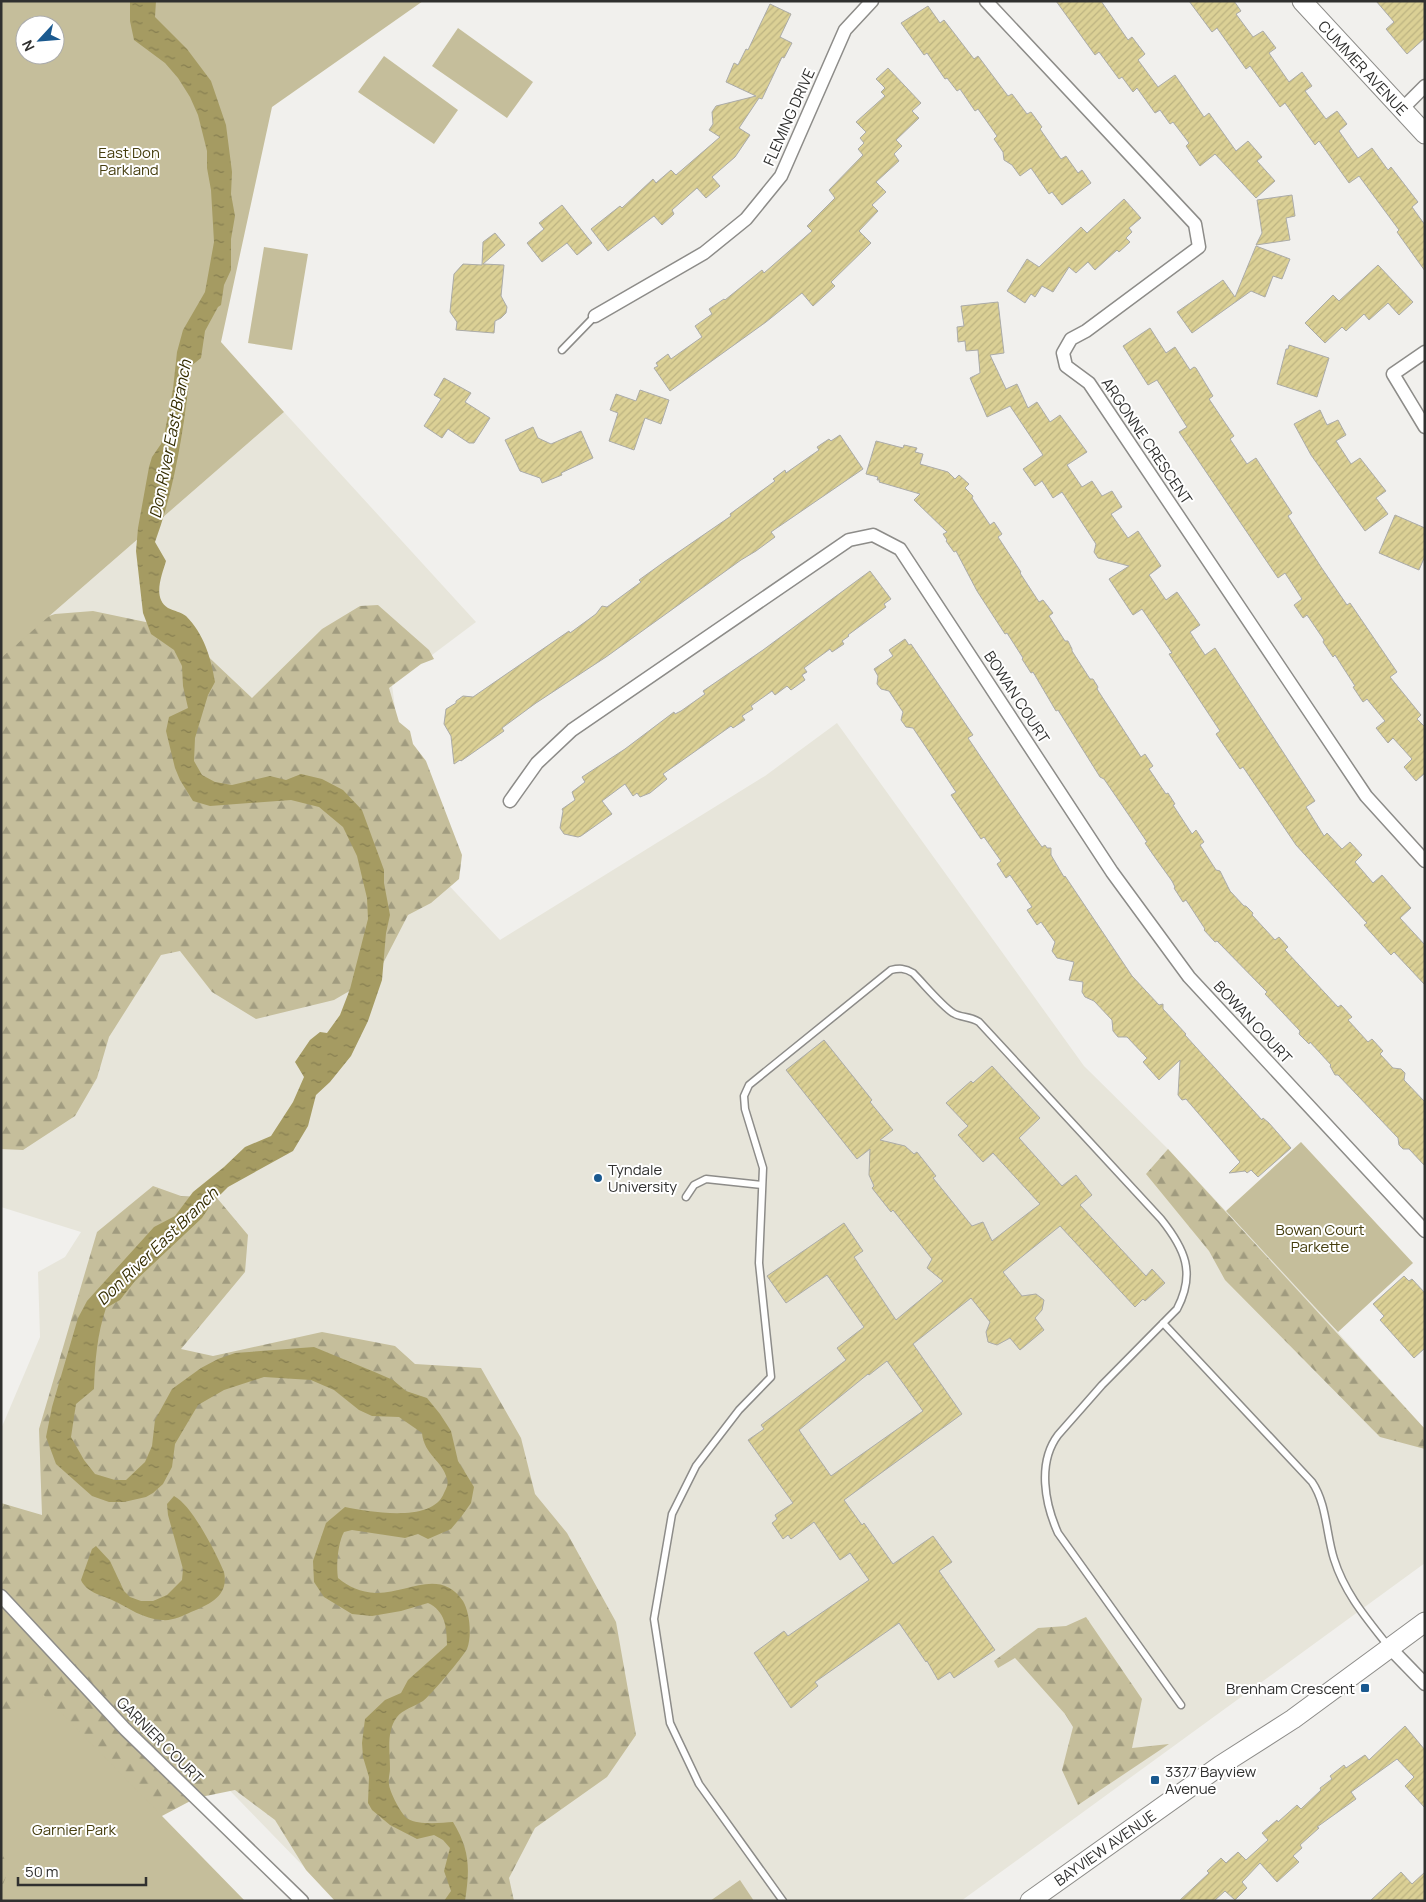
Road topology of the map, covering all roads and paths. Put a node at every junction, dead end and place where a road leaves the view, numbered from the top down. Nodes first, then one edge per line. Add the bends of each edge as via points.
1 (872, 1) edge
2 (986, 1) edge
3 (1302, 1) edge
4 (1425, 86) edge
5 (1402, 109) junction
6 (1425, 134) edge
7 (595, 316) joint
8 (562, 350) dead end
9 (1425, 352) edge
10 (1425, 427) edge
11 (510, 801) dead end
12 (1425, 861) edge
13 (762, 1185) junction
14 (686, 1197) dead end
15 (1425, 1231) edge
16 (1164, 1323) junction
17 (1, 1596) edge
18 (1425, 1622) edge
19 (1390, 1648) junction
20 (1425, 1684) edge
21 (1181, 1704) dead end
22 (302, 1901) edge
23 (782, 1901) edge
24 (1030, 1901) edge

1 - 7 street, FLEMING DRIVE via 845,30 782,176 746,219 704,253
2 - 12 street, ARGONNE CRESCENT via 1195,224 1199,247 1071,339 1063,353 1066,366 1089,383 1366,796
3 - 5 main road, CUMMER AVENUE
4 - 5 street
5 - 6 main road, CUMMER AVENUE
7 - 8 lane
9 - 10 street via 1392,374
11 - 15 street, BOWAN COURT via 537,763 572,730 849,540 873,535 900,549 1112,872 1189,977
13 - 14 lane via 706,1179 694,1185
13 - 16 lane via 763,1168 745,1109 744,1096 749,1085 891,970 905,969 913,973 951,1012 979,1022 1168,1228 1180,1245 1188,1279 1185,1295
13 - 23 lane via 759,1263 771,1377 696,1466 672,1514 654,1619 670,1723 699,1784
16 - 19 lane via 1312,1482 1321,1498 1334,1557 1345,1588
16 - 21 lane via 1102,1385 1053,1442 1046,1471 1046,1493 1049,1514 1058,1533
17 - 22 street, GARNIER COURT via 125,1729
18 - 19 main road, BAYVIEW AVENUE
19 - 20 street
19 - 24 main road, BAYVIEW AVENUE

